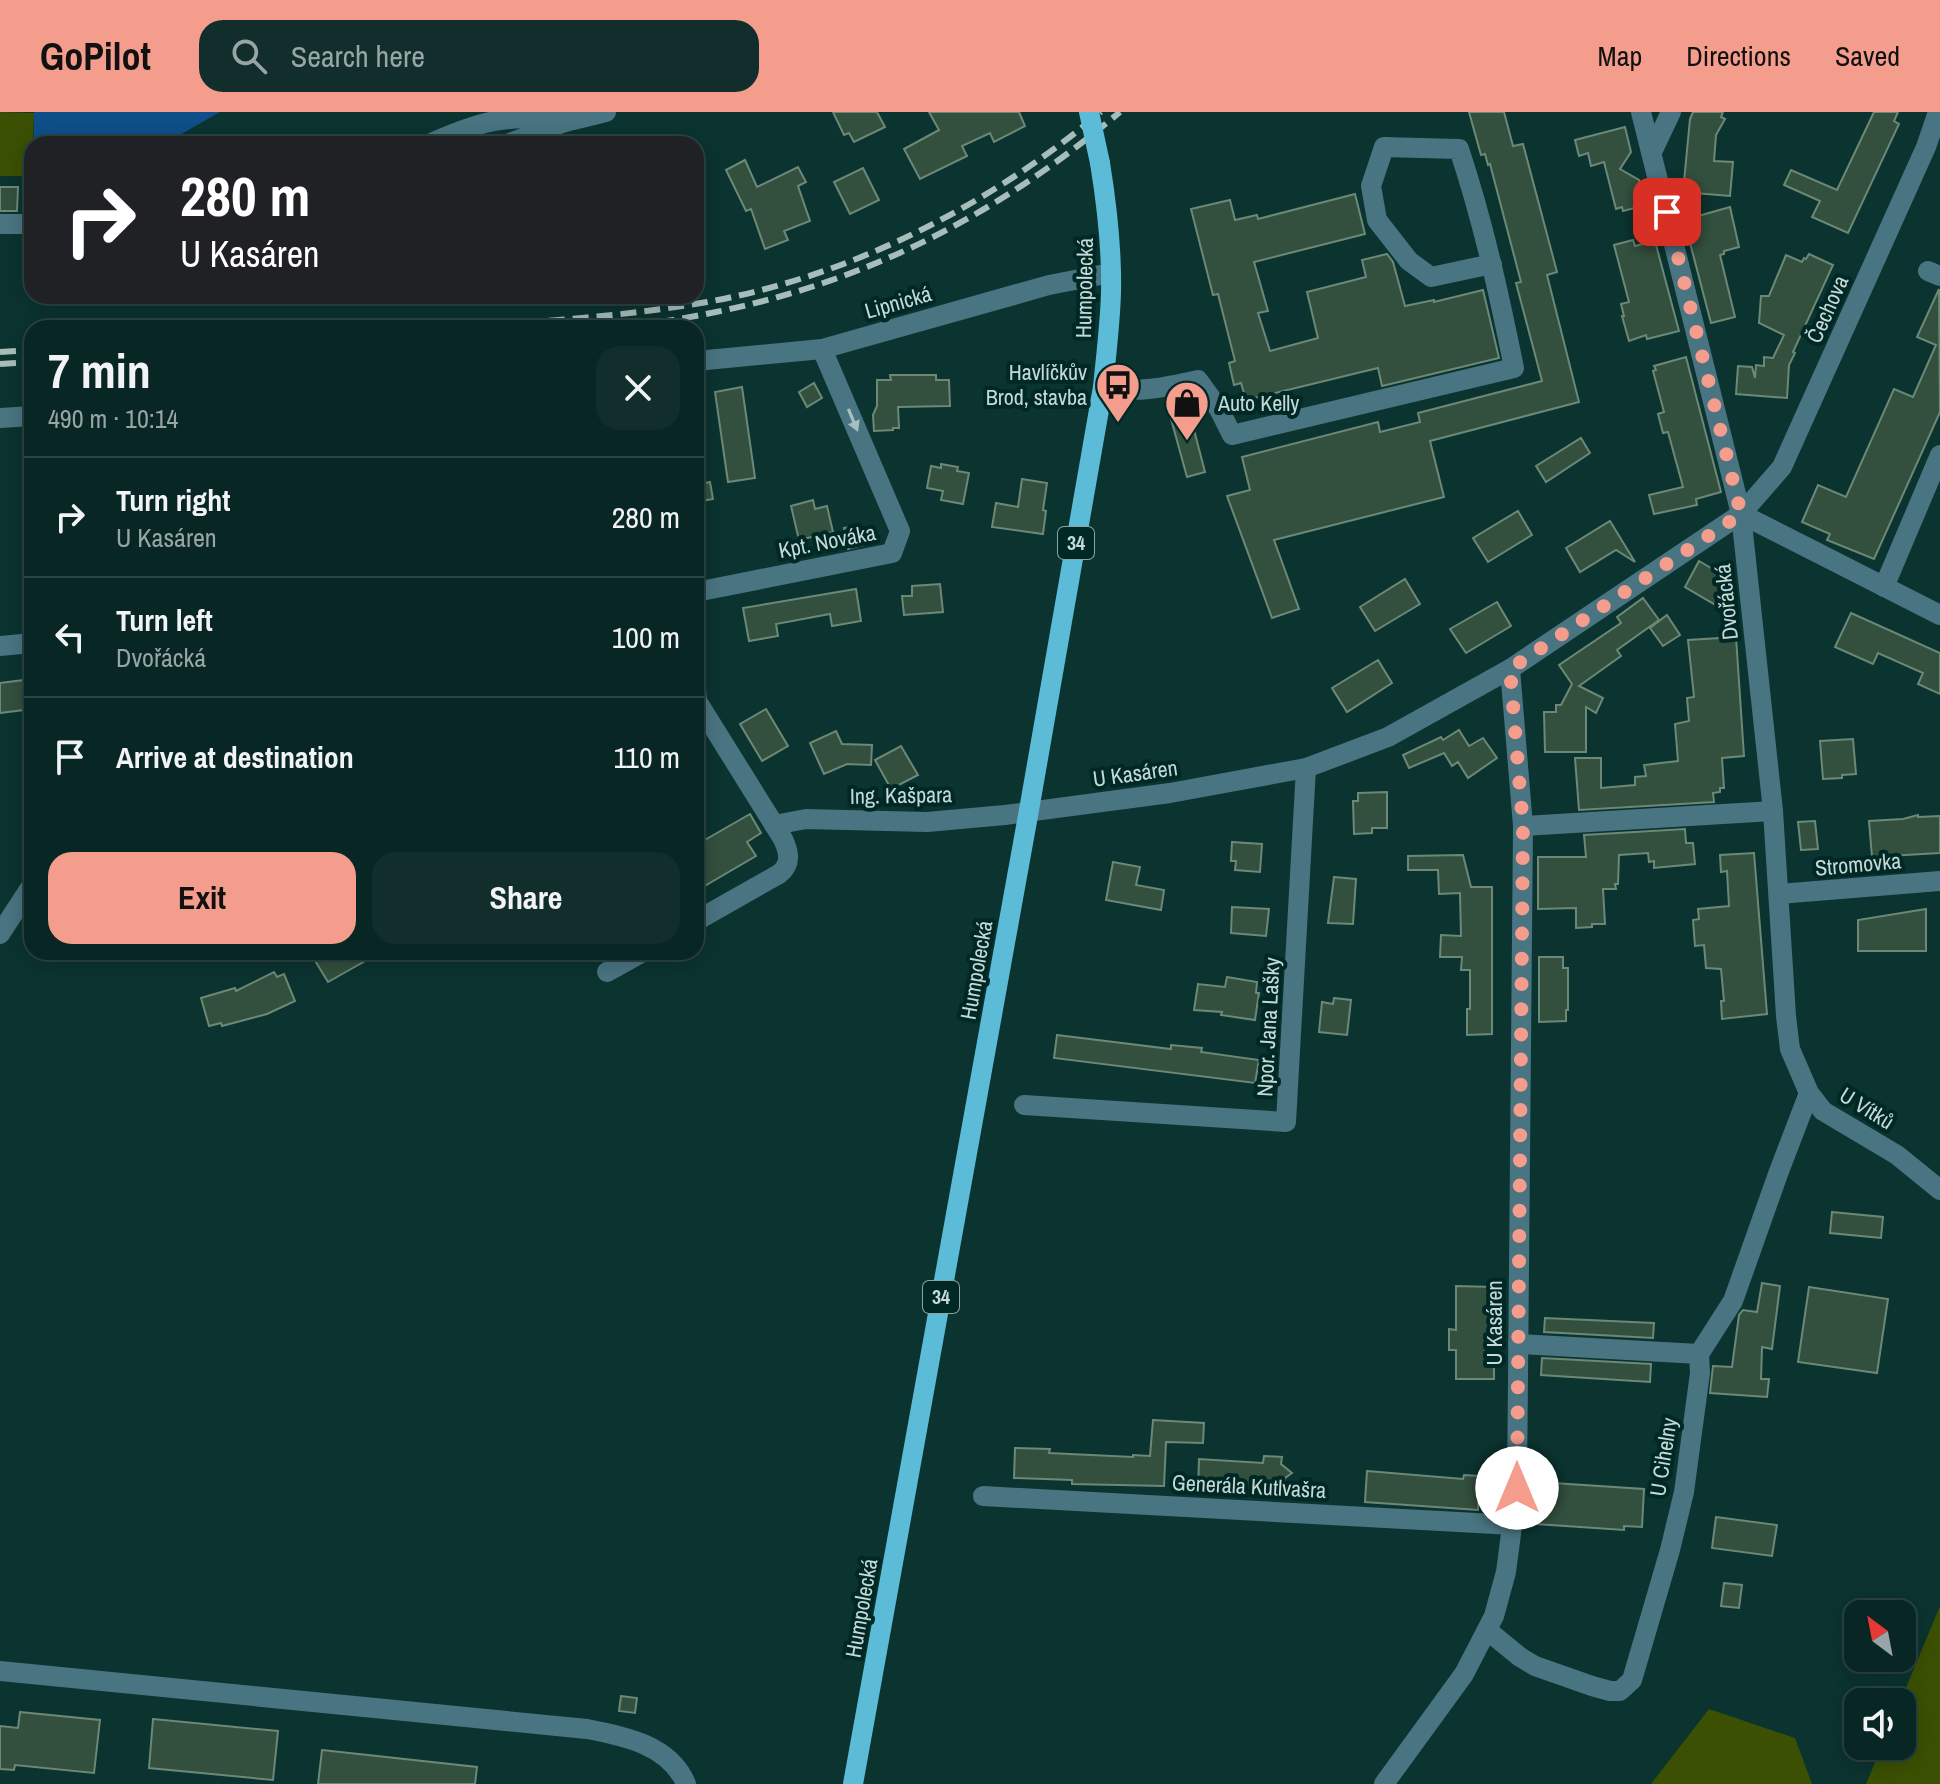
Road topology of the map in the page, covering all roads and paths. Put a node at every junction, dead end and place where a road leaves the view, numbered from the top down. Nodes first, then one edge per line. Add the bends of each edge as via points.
1 (606, 112) edge
2 (1089, 112) edge
3 (1641, 112) edge
4 (1671, 112) edge
5 (1938, 112) edge
6 (565, 122) junction
7 (447, 136) edge
8 (528, 136) edge
9 (1933, 150) edge
10 (1652, 152) junction
11 (0, 224) edge
12 (24, 224) edge
13 (1492, 264) junction
14 (1111, 273) junction
15 (822, 349) junction
16 (704, 360) edge
17 (1103, 387) junction
18 (24, 416) edge
19 (0, 418) edge
20 (1940, 455) edge
21 (1741, 514) junction
22 (1884, 587) junction
23 (704, 590) edge
24 (1940, 615) edge
25 (24, 644) edge
26 (0, 646) edge
27 (1510, 669) junction
28 (704, 714) edge
29 (1306, 768) junction
30 (1029, 810) junction
31 (1773, 811) junction
32 (774, 825) junction
33 (1523, 826) junction
34 (1940, 881) edge
35 (1779, 894) junction
36 (24, 897) edge
37 (704, 916) edge
38 (0, 934) edge
39 (629, 960) edge
40 (607, 972) dead end
41 (1790, 1049) joint
42 (1809, 1093) junction
43 (1024, 1105) dead end
44 (1940, 1190) edge
45 (1518, 1344) junction
46 (1699, 1354) junction
47 (983, 1496) dead end
48 (1513, 1525) junction
49 (1487, 1630) junction
50 (0, 1671) edge
51 (686, 1784) edge
52 (853, 1784) edge
53 (1384, 1784) edge

1 - 6 street
2 - 14 main road, Humpolecká / 34, bridge
3 - 10 street, Dvořácká
4 - 10 street
5 - 9 street, Čechova
6 - 7 street via 543,114 511,113
6 - 8 street
9 - 21 street, Čechova via 1782,467
10 - 21 street, Dvořácká
11 - 12 street
13 - 13 street via 1459,149 1384,147 1371,186 1377,220 1409,261 1431,277
13 - 17 street via 1514,368 1232,435 1198,380 1135,390
14 - 15 street, Lipnická via 1049,285
14 - 17 main road, Humpolecká / 34
15 - 16 street, Lipnická
15 -> 23 street, Kpt. Nováka via 900,531 892,553
17 - 30 main road, Humpolecká / 34
18 - 19 street
20 - 22 street
21 - 22 street
21 - 27 street, U Kasáren
21 - 31 street, Dvořácká
22 - 24 street
25 - 26 street
27 - 29 street, U Kasáren via 1388,737
27 - 33 street, U Kasáren
28 - 32 street
29 - 30 street, U Kasáren via 1170,793
29 - 43 street, Npor. Jana Lašky via 1286,1122
30 - 32 street, Ing. Kašpara via 927,822 806,819
30 - 52 main road, Humpolecká / 34
31 - 33 street
31 - 35 street, Dvořácká
32 - 37 street via 788,853 784,870
33 - 45 street, U Kasáren
34 - 35 street, Stromovka
35 - 41 street, Dvořácká
36 - 38 street
39 - 40 street
41 - 42 street, U Vítků
42 - 44 street, U Vítků via 1823,1111 1897,1155
42 - 46 street via 1733,1301
45 - 46 street
45 - 48 street, U Kasáren
46 - 49 street, U Cihelny via 1684,1492 1632,1680 1620,1691 1588,1685 1535,1666
47 - 48 street, Generála Kutlvašra
48 - 49 street, U Kasáren via 1506,1572
49 - 53 street, U Kasáren via 1464,1674
50 - 51 street via 624,1735 670,1760

